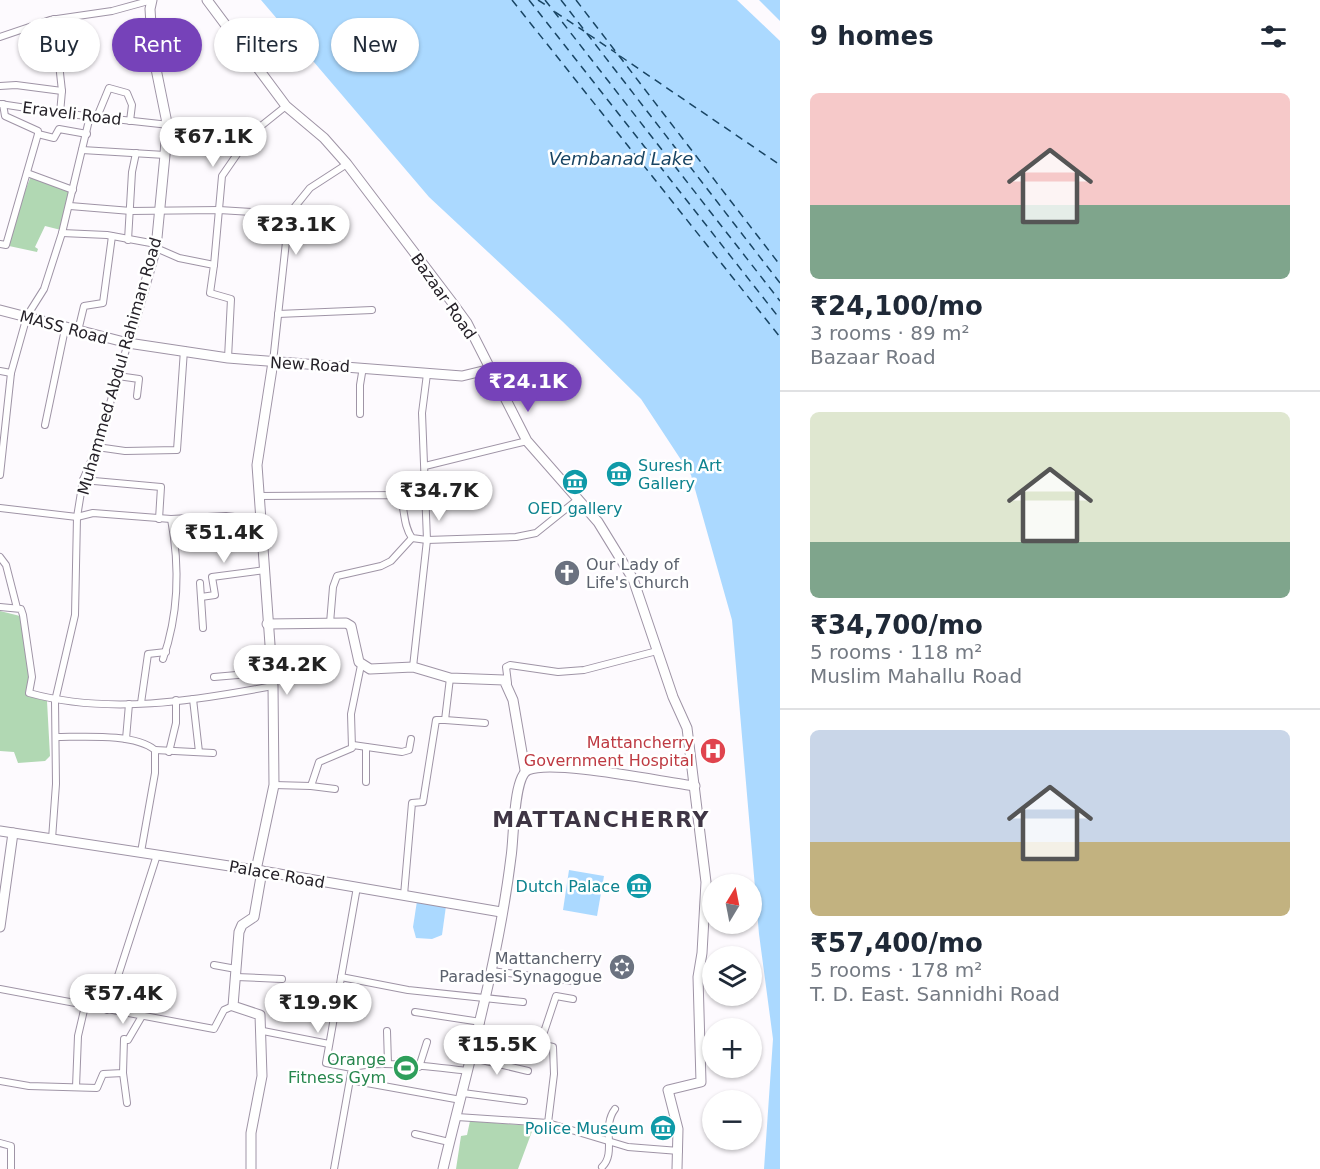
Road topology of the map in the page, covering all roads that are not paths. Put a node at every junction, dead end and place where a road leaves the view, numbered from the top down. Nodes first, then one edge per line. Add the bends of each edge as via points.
1 (152, 0) edge
2 (207, 0) edge
3 (61, 18) edge
4 (18, 31) edge
5 (0, 37) edge
6 (60, 72) edge
7 (0, 86) edge
8 (62, 91) junction
9 (2, 104) edge
10 (286, 106) junction
11 (60, 113) junction
12 (94, 117) junction
13 (130, 121) junction
14 (167, 123) junction
15 (38, 134) junction
16 (87, 134) junction
17 (251, 134) junction
18 (82, 150) junction
19 (136, 153) junction
20 (165, 155) junction
21 (347, 164) junction
22 (27, 173) junction
23 (73, 190) junction
24 (70, 206) junction
25 (219, 210) junction
26 (130, 211) junction
27 (160, 212) junction
28 (267, 213) dead end
29 (62, 233) junction
30 (112, 236) junction
31 (128, 240) junction
32 (0, 244) edge
33 (156, 246) junction
34 (213, 265) junction
35 (0, 310) edge
36 (372, 310) dead end
37 (278, 314) junction
38 (27, 316) junction
39 (65, 329) junction
40 (78, 332) junction
41 (128, 343) junction
42 (184, 350) junction
43 (228, 358) junction
44 (273, 362) junction
45 (363, 367) junction
46 (491, 369) junction
47 (0, 372) edge
48 (10, 373) junction
49 (427, 374) junction
50 (118, 376) junction
51 (137, 396) dead end
52 (3, 411) edge
53 (360, 414) dead end
54 (45, 425) dead end
55 (527, 441) junction
56 (97, 447) junction
57 (425, 466) junction
58 (0, 475) edge
59 (83, 480) junction
60 (258, 496) junction
61 (577, 500) junction
62 (0, 508) edge
63 (77, 517) junction
64 (159, 519) junction
65 (171, 519) junction
66 (260, 520) junction
67 (412, 538) junction
68 (427, 540) junction
69 (0, 557) edge
70 (265, 570) junction
71 (200, 583) dead end
72 (201, 597) junction
73 (0, 607) edge
74 (17, 608) junction
75 (330, 623) junction
76 (267, 624) junction
77 (203, 628) dead end
78 (657, 651) junction
79 (361, 665) junction
80 (413, 667) junction
81 (272, 672) junction
82 (214, 677) dead end
83 (450, 678) junction
84 (273, 686) junction
85 (508, 687) junction
86 (193, 699) junction
87 (176, 700) junction
88 (55, 701) junction
89 (141, 703) junction
90 (129, 704) junction
91 (445, 720) junction
92 (484, 723) dead end
93 (56, 737) junction
94 (126, 739) junction
95 (411, 739) dead end
96 (353, 745) junction
97 (366, 747) junction
98 (155, 750) junction
99 (169, 752) junction
100 (199, 752) junction
101 (213, 753) dead end
102 (525, 770) junction
103 (366, 782) dead end
104 (274, 785) junction
105 (311, 786) junction
106 (695, 786) junction
107 (335, 789) dead end
108 (0, 831) edge
109 (13, 833) junction
110 (52, 839) junction
111 (141, 852) junction
112 (157, 855) junction
113 (259, 871) junction
114 (357, 887) junction
115 (404, 895) junction
116 (501, 912) junction
117 (0, 927) edge
118 (214, 964) dead end
119 (491, 971) junction
120 (236, 973) junction
121 (341, 977) junction
122 (282, 979) dead end
123 (573, 981) dead end
124 (0, 989) edge
125 (487, 999) junction
126 (573, 999) dead end
127 (523, 1002) dead end
128 (85, 1006) junction
129 (233, 1006) junction
130 (107, 1010) junction
131 (415, 1012) dead end
132 (142, 1016) junction
133 (480, 1026) junction
134 (262, 1031) junction
135 (387, 1031) dead end
136 (427, 1042) dead end
137 (329, 1044) junction
138 (540, 1044) junction
139 (472, 1058) junction
140 (388, 1064) junction
141 (420, 1067) junction
142 (352, 1068) junction
143 (528, 1071) dead end
144 (469, 1072) junction
145 (123, 1073) junction
146 (350, 1080) junction
147 (0, 1082) edge
148 (76, 1087) junction
149 (462, 1096) junction
150 (524, 1101) dead end
151 (126, 1103) dead end
152 (615, 1109) dead end
153 (457, 1117) junction
154 (548, 1123) junction
155 (415, 1134) dead end
156 (607, 1141) junction
157 (449, 1142) junction
158 (0, 1143) edge
159 (679, 1151) junction
160 (602, 1167) dead end
161 (11, 1169) edge
162 (251, 1169) edge
163 (334, 1169) edge
164 (443, 1169) edge
165 (677, 1169) edge

1 - 3 street via 112,11
1 - 14 street, Muhammed Abdul Rahiman Road via 153,54
2 - 10 street, Bazaar Road
4 - 5 street
6 - 8 street
7 - 8 street
8 - 11 street
9 - 11 street, Eraveli Road
9 - 15 street via 5,117 24,122
10 - 17 street
10 - 21 street, Bazaar Road
11 - 12 street, Eraveli Road
12 - 13 street, Eraveli Road
12 - 13 street via 109,88 127,93 132,105
12 - 16 street
13 - 14 street, Eraveli Road
14 - 17 street, Eraveli Road
14 - 20 street, Muhammed Abdul Rahiman Road
15 - 16 street via 54,138 59,129
15 - 22 street
16 - 18 street
17 - 25 street via 222,176
18 - 19 street
18 - 23 street
19 - 20 street
19 - 26 street
20 - 27 street, Muhammed Abdul Rahiman Road
21 - 37 street via 310,188 289,214
21 - 46 street, Bazaar Road via 467,323
22 - 23 street
22 - 32 street via 6,244
23 - 24 street
24 - 26 street
24 - 29 street
25 - 27 street
25 - 28 street
25 - 34 street
26 - 27 street
26 - 31 street
27 - 33 street, Muhammed Abdul Rahiman Road
29 - 30 street
29 - 38 street via 44,289
30 - 31 street
30 - 40 street via 103,303 84,306
31 - 33 street
33 - 34 street via 179,258
33 - 41 street, Muhammed Abdul Rahiman Road
34 - 43 street via 210,293 231,299
35 - 38 street, MASS Road
36 - 37 street
37 - 44 street
38 - 39 street, MASS Road
38 - 48 street
39 - 40 street, MASS Road
39 - 54 street
40 - 41 street, MASS Road
41 - 42 street, New Road
41 - 50 street, Muhammed Abdul Rahiman Road
42 - 43 street, New Road
42 - 56 street via 177,450
43 - 44 street, New Road
44 - 45 street, New Road
44 - 60 street via 257,465
45 - 49 street, New Road
45 - 53 street
46 - 49 street, New Road via 462,375
46 - 55 street, Bazaar Road
47 - 48 street
48 - 52 street
49 - 57 street via 422,413
50 - 51 street via 139,379
50 - 56 street, Muhammed Abdul Rahiman Road
52 - 58 street
55 - 57 street
55 - 61 street, Bazaar Road
56 - 59 street, Muhammed Abdul Rahiman Road
57 - 68 street
59 - 63 street, Muhammed Abdul Rahiman Road
59 - 64 street via 161,487
60 - 66 street
60 - 67 street via 400,495
61 - 68 street via 536,533
61 - 78 street, Bazaar Road via 610,538 633,579
62 - 63 street
63 - 64 street via 93,513
63 - 88 street, Muhammed Abdul Rahiman Road via 75,615
64 - 65 street
65 - 66 street via 226,516
65 - 89 street via 178,563 171,640 165,656 148,654
66 - 70 street
67 - 68 street
67 - 75 street via 381,567 337,576
68 - 80 street
69 - 74 street via 6,565
70 - 72 street via 212,577 215,596
70 - 76 street
71 - 72 street
72 - 77 street
73 - 74 street
74 - 88 street via 23,615 30,653 29,693
75 - 76 street
75 - 79 street via 351,626
76 - 81 street
78 - 85 street via 584,670 558,672 510,665 506,667
78 - 106 street, Bazaar Road via 687,728
79 - 80 street via 370,669
79 - 96 street via 351,714
80 - 83 street
81 - 82 street
81 - 84 street
83 - 85 street via 504,680
83 - 91 street
84 - 86 street
84 - 104 street
85 - 102 street
86 - 87 street
86 - 100 street
87 - 89 street
87 - 99 street via 176,723
88 - 90 street
88 - 93 street, Muhammed Abdul Rahiman Road
89 - 90 street
90 - 94 street
91 - 92 street
91 - 115 street via 436,720 423,801 412,803
93 - 94 street
93 - 110 street, Muhammed Abdul Rahiman Road
94 - 98 street
95 - 97 street via 409,750 402,752
96 - 97 street
96 - 105 street via 319,762
97 - 103 street
98 - 99 street
98 - 111 street via 155,773
99 - 100 street
100 - 101 street
102 - 106 street via 567,767
102 - 116 street via 518,785
104 - 105 street
104 - 113 street
105 - 107 street
106 - 159 street, Bazaar Road via 706,882 698,976 701,1082 668,1090
108 - 109 street, Palace Road
109 - 110 street, Palace Road
109 - 117 street
110 - 111 street, Palace Road
111 - 112 street, Palace Road
112 - 113 street, Palace Road
112 - 130 street
113 - 114 street, Palace Road
113 - 120 street via 254,917 239,932
114 - 115 street, Palace Road
114 - 121 street
115 - 116 street, Palace Road
116 - 119 street
118 - 120 street
119 - 123 street
119 - 125 street
120 - 122 street
120 - 129 street
121 - 125 street
121 - 137 street
124 - 128 street
125 - 127 street
125 - 133 street
126 - 138 street via 556,996
128 - 130 street
128 - 148 street via 78,1036
129 - 132 street via 224,1010 214,1029
129 - 134 street via 260,1015
130 - 132 street
131 - 133 street
132 - 145 street via 128,1040 124,1039
133 - 138 street
133 - 139 street
134 - 137 street
134 - 162 street via 262,1076 251,1133
135 - 140 street
136 - 141 street
137 - 142 street via 326,1063
138 - 154 street via 553,1047
139 - 143 street
139 - 144 street
140 - 141 street
140 - 142 street
141 - 144 street
142 - 146 street
144 - 149 street
145 - 148 street via 103,1074 97,1088
145 - 151 street
146 - 149 street
146 - 163 street
147 - 148 street
149 - 150 street
149 - 153 street
152 - 156 street
153 - 154 street
153 - 157 street
154 - 156 street
155 - 157 street
156 - 159 street via 628,1147
156 - 160 street via 610,1153
157 - 164 street
158 - 161 street via 11,1146
159 - 165 street

